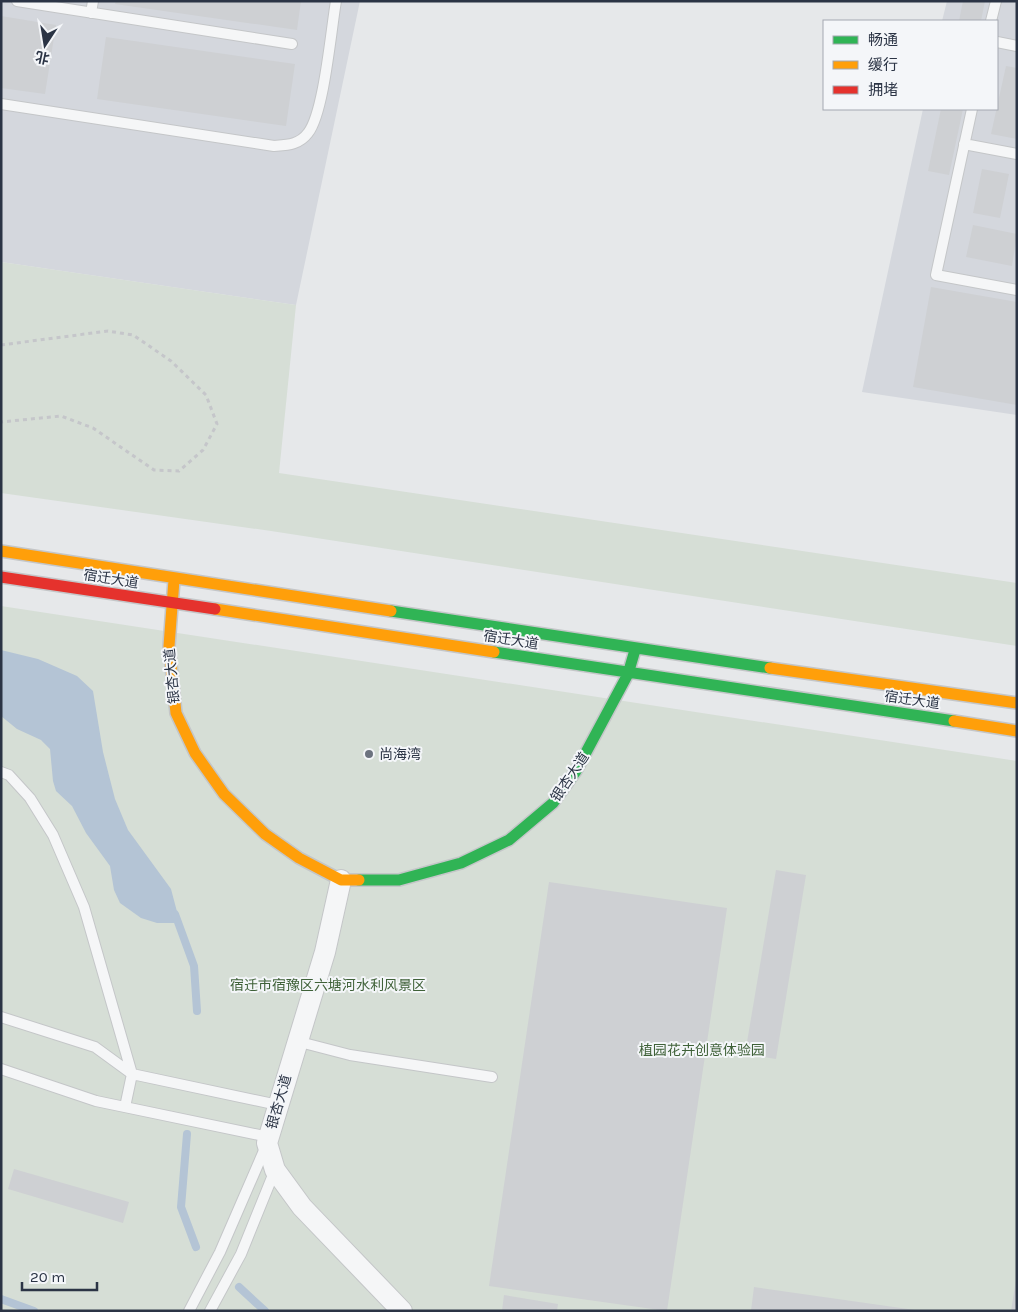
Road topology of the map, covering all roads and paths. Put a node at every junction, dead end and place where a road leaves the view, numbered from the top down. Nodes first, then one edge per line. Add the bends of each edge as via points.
1 (17, 1) edge
2 (93, 1) edge
3 (336, 1) edge
4 (996, 1) edge
5 (91, 13) junction
6 (991, 20) edge
7 (998, 42) edge
8 (292, 44) dead end
9 (1017, 46) edge
10 (1, 104) edge
11 (972, 110) edge
12 (964, 144) junction
13 (1017, 154) edge
14 (1017, 290) edge
15 (1, 345) edge
16 (1, 422) edge
17 (1, 551) edge
18 (1, 577) edge
19 (174, 578) junction
20 (172, 603) junction
21 (635, 649) junction
22 (628, 674) junction
23 (1017, 703) edge
24 (1017, 731) edge
25 (1, 772) edge
26 (341, 880) junction
27 (1, 1017) edge
28 (296, 1041) junction
29 (1, 1069) edge
30 (132, 1074) junction
31 (492, 1077) dead end
32 (278, 1105) junction
33 (126, 1107) junction
34 (268, 1140) junction
35 (275, 1170) junction
36 (189, 1311) edge
37 (210, 1311) edge
38 (402, 1311) edge

1 - 5 lane
2 - 5 lane
3 - 10 lane via 318,114 308,134 295,144 274,146
4 - 6 lane
5 - 8 lane
7 - 9 lane
11 - 12 lane
12 - 13 lane
12 - 14 lane via 936,275
15 - 16 path via 108,331 133,335 171,361 206,395 217,424 203,450 180,472 154,470 93,428 62,416
17 - 19 main road, 宿迁大道
18 - 20 main road, 宿迁大道
19 - 20 main road, 银杏大道
19 - 21 main road, 宿迁大道
20 - 22 main road, 宿迁大道
20 - 26 main road, 银杏大道 via 169,646 176,713 195,753 224,794 265,834 299,858
21 - 22 main road, 银杏大道
21 - 23 main road, 宿迁大道
22 - 24 main road, 宿迁大道
22 - 26 main road, 银杏大道 via 576,771 553,803 509,840 461,864 399,880
25 - 30 lane via 9,775 30,798 53,835 84,907
26 - 28 street, 银杏大道 via 325,952
27 - 30 lane via 95,1047
28 - 31 lane via 350,1055
28 - 32 street, 银杏大道
29 - 33 lane via 96,1101
30 - 32 lane
30 - 33 lane
32 - 34 street, 银杏大道
33 - 34 lane
34 - 35 street, 银杏大道
34 - 36 lane via 220,1252
35 - 37 lane via 241,1254
35 - 38 street, 银杏大道 via 302,1208

